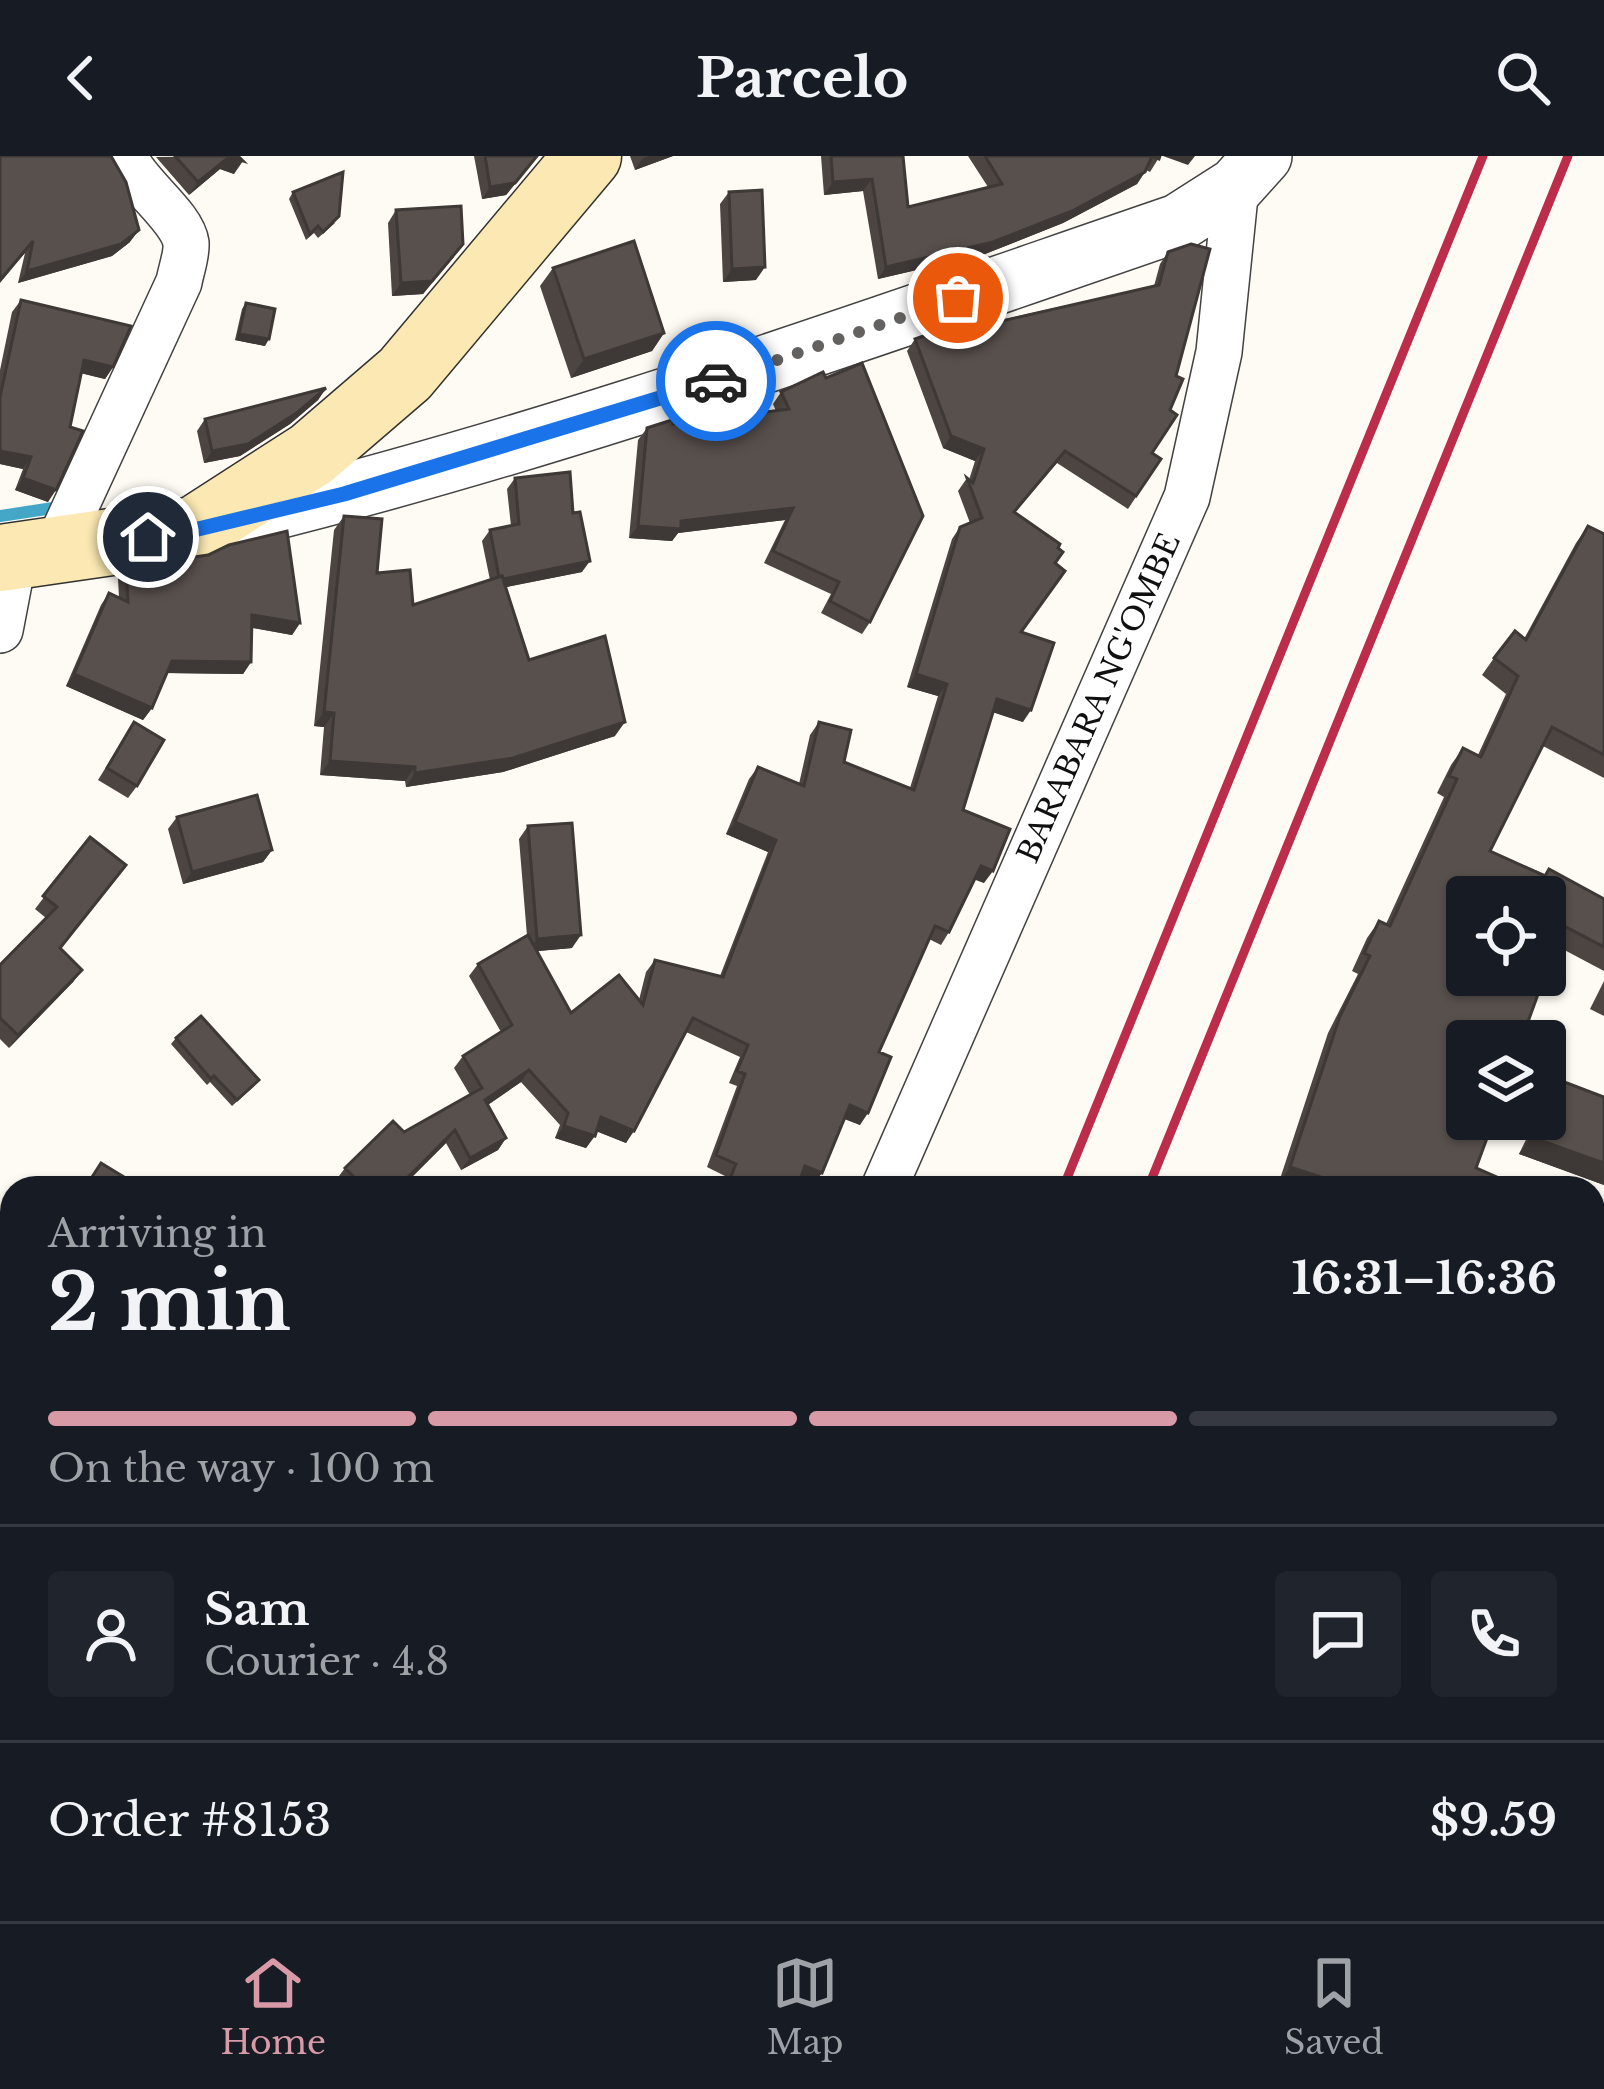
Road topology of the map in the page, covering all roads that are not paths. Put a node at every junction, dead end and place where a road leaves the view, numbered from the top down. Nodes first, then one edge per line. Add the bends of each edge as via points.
1 (124, 156) edge
2 (588, 156) edge
3 (1249, 171) edge
4 (194, 530) junction
5 (23, 555) edge
6 (0, 629) edge
7 (889, 1176) edge

1 - 5 street via 187,246 163,318
2 - 4 main road via 405,374 312,454
3 - 4 street via 1178,223 695,388 344,494
3 - 7 street, BARABARA NG'OMBE via 1186,496
4 - 5 main road
5 - 6 street

